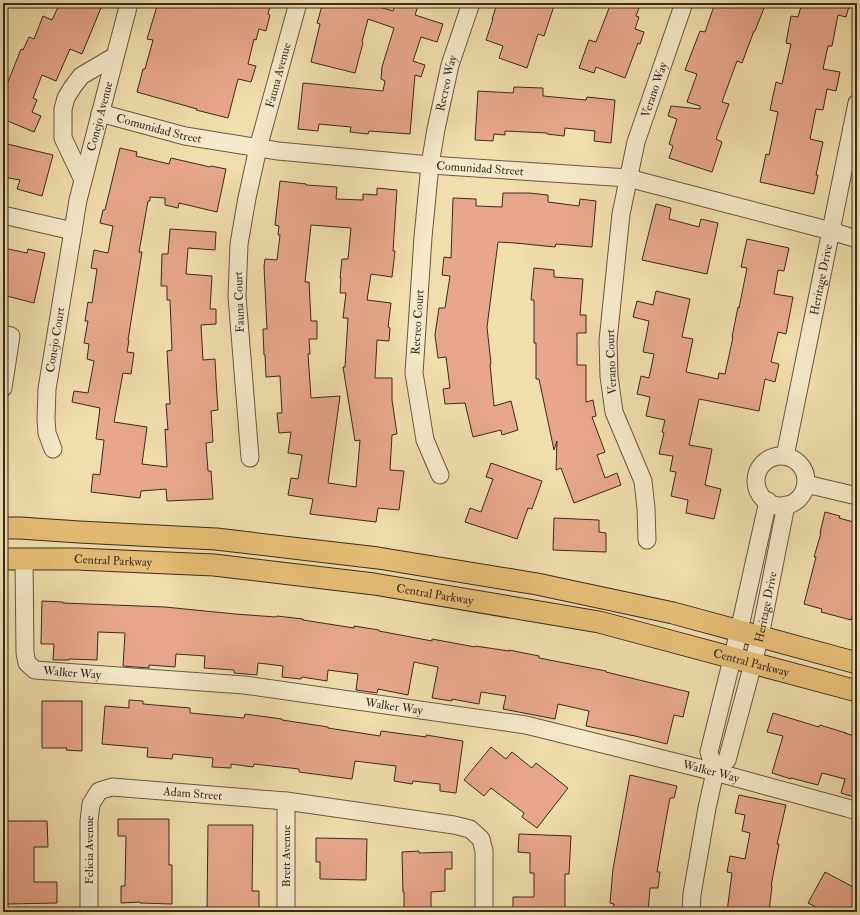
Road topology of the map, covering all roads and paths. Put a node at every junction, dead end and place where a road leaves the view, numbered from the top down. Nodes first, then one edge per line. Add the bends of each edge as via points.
1 (129, 3) edge
2 (298, 3) edge
3 (471, 3) edge
4 (684, 3) edge
5 (115, 56) junction
6 (857, 103) edge
7 (100, 113) junction
8 (258, 148) junction
9 (430, 165) junction
10 (628, 178) junction
11 (83, 180) junction
12 (3, 215) edge
13 (73, 231) junction
14 (831, 231) junction
15 (857, 240) edge
16 (3, 334) edge
17 (3, 388) edge
18 (53, 449) dead end
19 (785, 456) junction
20 (250, 458) dead end
21 (440, 475) dead end
22 (806, 484) junction
23 (857, 496) edge
24 (768, 501) junction
25 (786, 505) junction
26 (3, 528) edge
27 (647, 540) dead end
28 (3, 559) edge
29 (24, 559) junction
30 (739, 631) junction
31 (760, 636) junction
32 (732, 658) junction
33 (753, 663) junction
34 (857, 663) edge
35 (857, 691) edge
36 (716, 772) junction
37 (99, 791) joint
38 (286, 801) junction
39 (857, 812) edge
40 (89, 912) edge
41 (286, 912) edge
42 (484, 912) edge
43 (691, 912) edge

1 - 5 street, Conejo Avenue
2 - 8 street, Fauna Avenue
3 - 9 street, Recreo Way via 450,65
4 - 10 street, Verano Way via 636,142
5 - 7 street, Conejo Avenue
5 - 11 street via 81,76 66,98 63,109 63,138
6 - 14 street, Heritage Drive
7 - 8 street, Comunidad Street via 185,136
7 - 11 street, Conejo Avenue
8 - 9 street, Comunidad Street
8 - 20 street, Fauna Court via 239,244 237,296
9 - 10 street, Comunidad Street
9 - 21 street, Recreo Court via 414,373 425,440
10 - 14 street, Comunidad Street
10 - 27 street, Verano Court via 614,273 608,341 609,376 614,412 643,481
11 - 13 street, Conejo Avenue
12 - 13 street
13 - 18 street, Conejo Court via 47,389 47,433
14 - 15 street, Comunidad Street
14 - 19 street, Heritage Drive
16 - 17 street via 11,336
19 - 22 street via 799,463 806,477
19 - 24 street via 768,459 757,472 758,489 762,497
22 - 23 street
22 - 25 street via 801,496
24 - 25 street
24 - 30 street, Heritage Drive
25 - 31 street, Heritage Drive
26 - 30 main road via 216,539 378,558 537,584 673,613
28 - 29 main road, Central Parkway
29 - 32 main road, Central Parkway via 214,565 374,584 599,622
29 - 36 street, Walker Way via 25,653 27,663 35,670 244,685 526,725
30 - 31 main road
30 - 32 street, Heritage Drive
31 - 33 street, Heritage Drive
31 - 34 main road
32 - 33 main road, Central Parkway
32 - 36 street, Heritage Drive via 709,752
33 - 35 main road, Central Parkway
33 - 36 street, Heritage Drive via 727,760
36 - 39 street, Walker Way
36 - 43 street, Heritage Drive via 692,894
37 - 38 street, Adam Street via 112,787
37 - 40 street, Felicia Avenue via 91,804 89,821
38 - 41 street, Brett Avenue
38 - 42 street, Adam Street via 470,829 481,838 484,851

